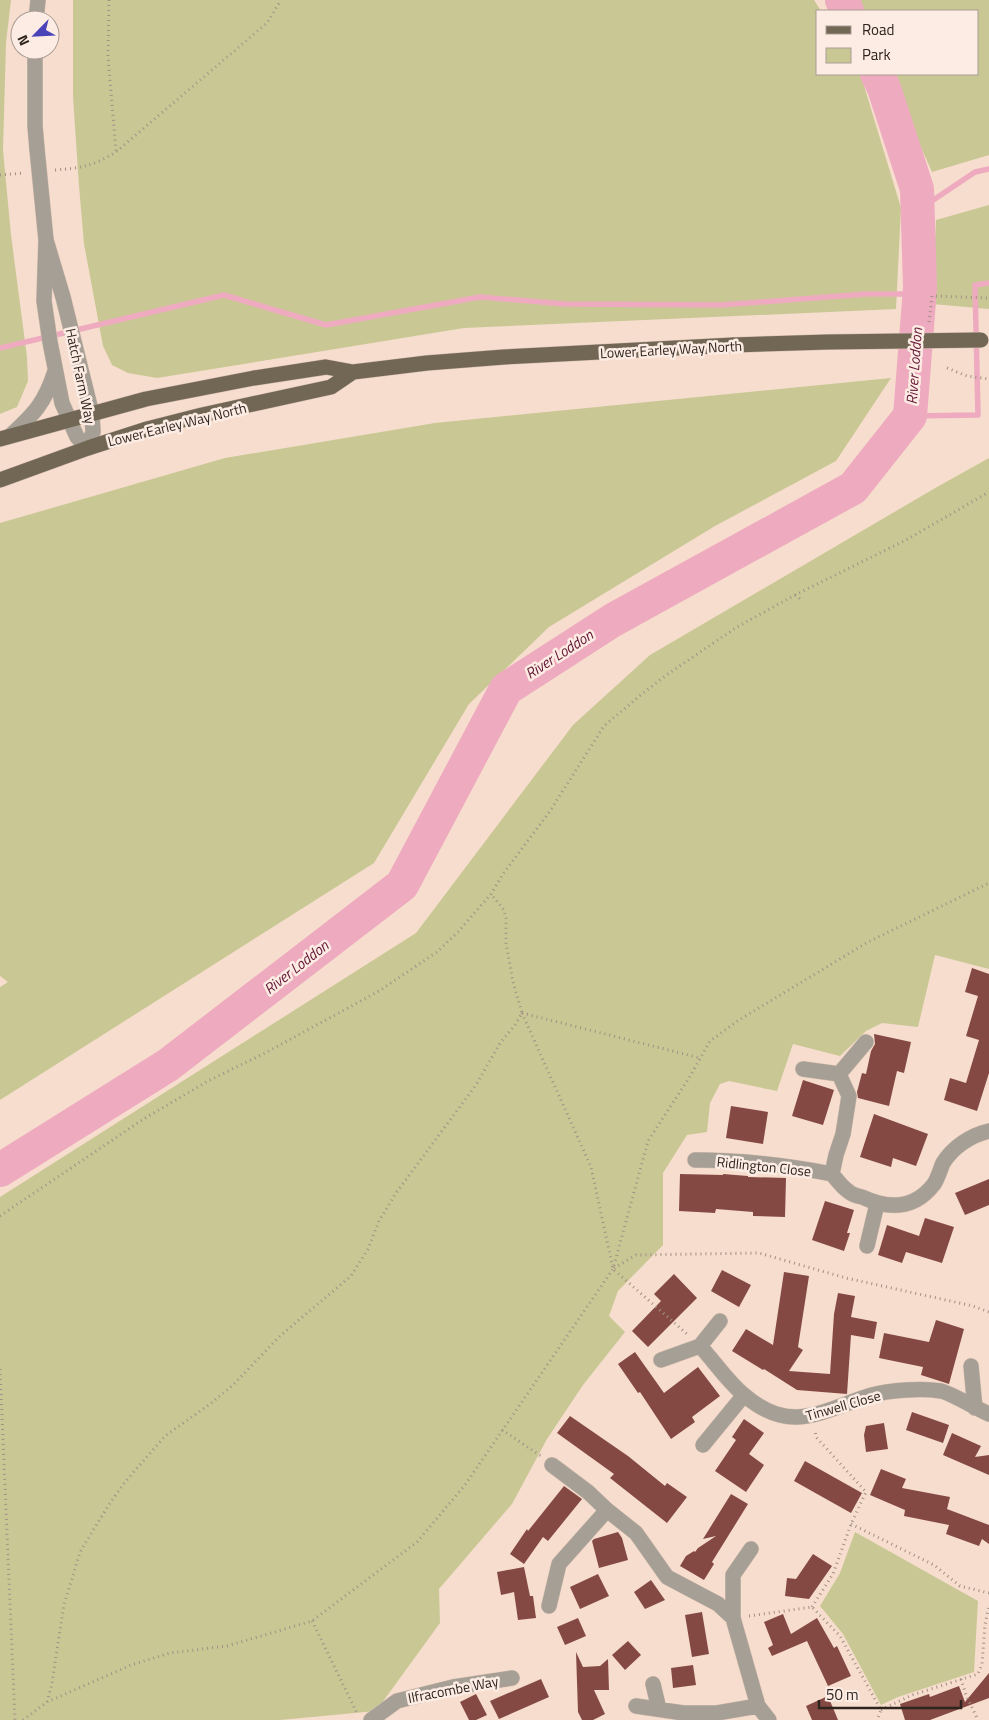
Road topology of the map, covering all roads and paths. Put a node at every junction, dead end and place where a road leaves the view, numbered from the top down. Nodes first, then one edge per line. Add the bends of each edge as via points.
1 (110, 0) edge
2 (281, 0) edge
3 (35, 60) edge
4 (116, 152) junction
5 (54, 170) dead end
6 (27, 172) dead end
7 (0, 174) edge
8 (46, 240) junction
9 (989, 298) edge
10 (930, 322) dead end
11 (985, 340) edge
12 (55, 368) junction
13 (947, 368) dead end
14 (353, 372) junction
15 (989, 379) edge
16 (92, 414) junction
17 (69, 421) junction
18 (5, 438) edge
19 (88, 448) junction
20 (0, 480) edge
21 (989, 492) edge
22 (796, 595) junction
23 (803, 601) dead end
24 (989, 883) edge
25 (491, 894) junction
26 (522, 1013) junction
27 (866, 1042) dead end
28 (700, 1058) junction
29 (803, 1069) dead end
30 (839, 1074) junction
31 (989, 1131) edge
32 (695, 1160) dead end
33 (832, 1174) junction
34 (877, 1204) junction
35 (0, 1216) edge
36 (867, 1246) dead end
37 (613, 1269) junction
38 (989, 1312) edge
39 (720, 1321) dead end
40 (700, 1346) junction
41 (662, 1360) dead end
42 (971, 1366) dead end
43 (0, 1368) edge
44 (744, 1395) junction
45 (975, 1408) junction
46 (989, 1414) edge
47 (812, 1416) junction
48 (502, 1430) junction
49 (703, 1445) dead end
50 (552, 1465) joint
51 (607, 1510) junction
52 (850, 1524) junction
53 (751, 1549) dead end
54 (989, 1593) edge
55 (989, 1605) edge
56 (549, 1606) dead end
57 (812, 1607) junction
58 (733, 1618) junction
59 (312, 1622) junction
60 (512, 1678) dead end
61 (961, 1679) junction
62 (653, 1684) dead end
63 (47, 1702) junction
64 (636, 1706) dead end
65 (758, 1706) junction
66 (659, 1709) junction
67 (881, 1710) junction
68 (15, 1720) edge
69 (23, 1720) edge
70 (361, 1720) edge
71 (371, 1720) edge
72 (769, 1720) edge
73 (877, 1720) edge
74 (978, 1720) edge

1 - 4 path via 108,57
2 - 4 path via 267,23
3 - 8 street, Hatch Farm Way, bridge via 37,149
4 - 5 path via 99,163
6 - 7 path
8 - 12 street, Hatch Farm Way via 44,301
8 - 16 street, Hatch Farm Way
9 - 10 path via 932,296
11 - 14 main road, Lower Earley Way North, bridge via 733,345 504,357
12 - 17 street, Hatch Farm Way
12 - 18 street via 43,402 33,415
13 - 15 path
14 - 16 main road, Lower Earley Way North via 326,367 254,378 146,399
14 - 19 main road, Lower Earley Way North via 331,387 202,415
16 - 17 main road, Lower Earley Way North
16 - 19 street, Hatch Farm Way via 93,432
17 - 18 main road, Lower Earley Way North
17 - 19 street, Hatch Farm Way via 77,437
19 - 20 main road, Lower Earley Way North
21 - 22 path via 906,540
22 - 23 path
22 - 25 path via 737,627 642,694 604,726 550,811
24 - 28 path via 868,942 739,1020 710,1041
25 - 26 path via 504,910 508,955
25 - 35 path via 437,952 379,991 208,1080 142,1120
26 - 28 path
26 - 37 path via 591,1167
26 - 63 path via 476,1085 396,1193 351,1276 280,1336 233,1385 165,1436 124,1482 80,1552 64,1604
27 - 30 street
28 - 37 path via 648,1142
29 - 30 street
30 - 33 street via 849,1096
31 - 34 street via 967,1139 950,1153 934,1183 922,1196 894,1206
32 - 33 street, Ridlington Close via 756,1162
33 - 34 street via 848,1191
34 - 36 street
37 - 38 path via 636,1255 760,1253 846,1278
37 - 40 path
37 - 48 path
39 - 40 street
40 - 41 street
40 - 44 street, Tinwell Close
42 - 45 street
43 - 68 path
44 - 47 street, Tinwell Close via 765,1409 789,1418
44 - 49 street
45 - 46 street, Tinwell Close
45 - 47 street, Tinwell Close via 943,1392 919,1389 874,1394
47 - 52 path via 816,1437 866,1492
48 - 50 path
48 - 59 path via 465,1485 417,1542
50 - 51 street
51 - 56 street via 558,1564
51 - 58 street via 636,1532 667,1577 718,1604
52 - 54 path via 934,1565 960,1586
52 - 57 path via 833,1574
53 - 58 street via 733,1575
55 - 61 path via 982,1664 978,1674
57 - 58 path
57 - 67 path via 840,1636
58 - 65 street
59 - 63 path via 227,1646 170,1652
59 - 70 path
60 - 71 street, Ilfracombe Way via 397,1700
61 - 67 path via 912,1695
61 - 74 path
62 - 66 street
63 - 69 path
64 - 66 street
65 - 66 street via 717,1712 683,1713
65 - 72 street
67 - 73 path

